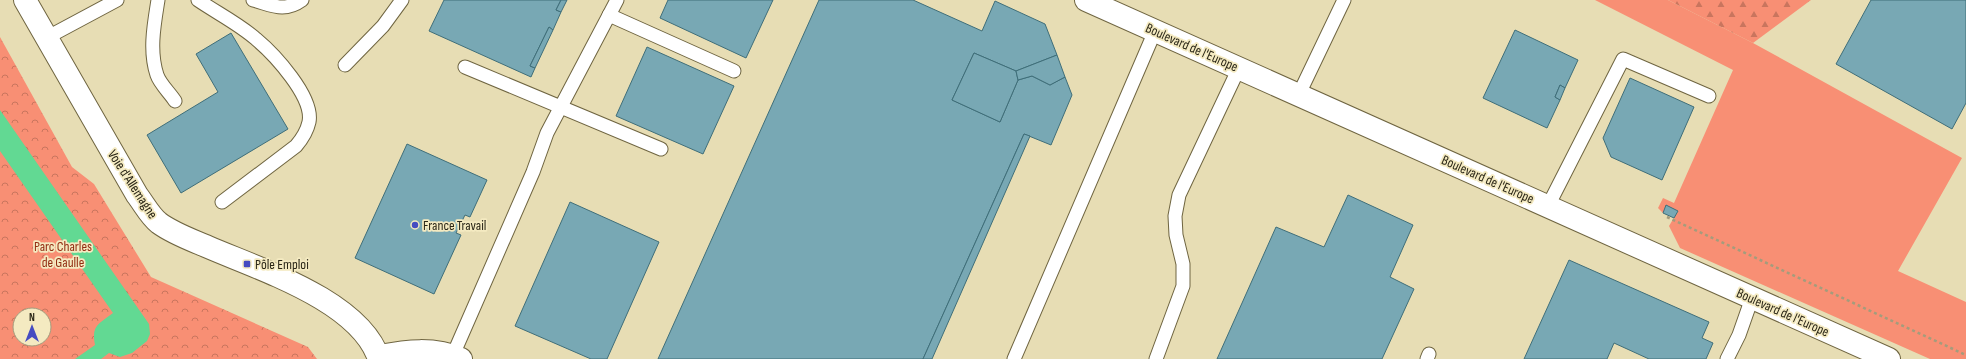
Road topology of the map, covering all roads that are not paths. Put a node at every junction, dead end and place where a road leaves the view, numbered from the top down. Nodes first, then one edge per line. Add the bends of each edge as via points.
1 (24, 0) edge
2 (117, 0) edge
3 (158, 0) edge
4 (198, 0) edge
5 (253, 0) edge
6 (302, 0) edge
7 (402, 0) edge
8 (617, 0) edge
9 (1086, 0) edge
10 (1344, 0) edge
11 (609, 15) junction
12 (1155, 31) junction
13 (46, 38) junction
14 (345, 65) dead end
15 (465, 67) dead end
16 (1239, 68) junction
17 (734, 71) dead end
18 (1299, 94) junction
19 (1709, 96) dead end
20 (175, 101) dead end
21 (561, 107) junction
22 (661, 149) dead end
23 (222, 202) dead end
24 (1548, 206) junction
25 (1752, 298) junction
26 (457, 357) edge
27 (379, 358) edge
28 (1014, 359) edge
29 (1156, 359) edge
30 (1727, 359) edge
31 (1889, 359) edge

1 - 13 street, Voie d'Allemagne
2 - 13 lane
3 - 20 lane via 152,54 158,76
4 - 23 lane via 256,39 289,74 307,104 310,121 304,136 296,146
5 - 6 lane via 283,8 291,7
7 - 14 lane via 383,26
8 - 11 lane
9 - 12 street, Boulevard de l'Europe
10 - 18 lane
11 - 17 lane
11 - 21 lane
12 - 16 street, Boulevard de l'Europe
12 - 28 lane
13 - 27 street, Voie d'Allemagne via 137,194 158,222 179,235 305,289 332,304 366,334
15 - 21 lane
16 - 18 street, Boulevard de l'Europe
16 - 29 lane via 1179,196 1175,216 1176,235 1183,264 1183,286
18 - 24 street, Boulevard de l'Europe
19 - 24 lane via 1622,58
21 - 22 lane
21 - 26 lane via 547,133
24 - 25 street, Boulevard de l'Europe
25 - 30 lane via 1739,335
25 - 31 street, Boulevard de l'Europe
26 - 27 street, Voie d'Allemagne via 414,350

